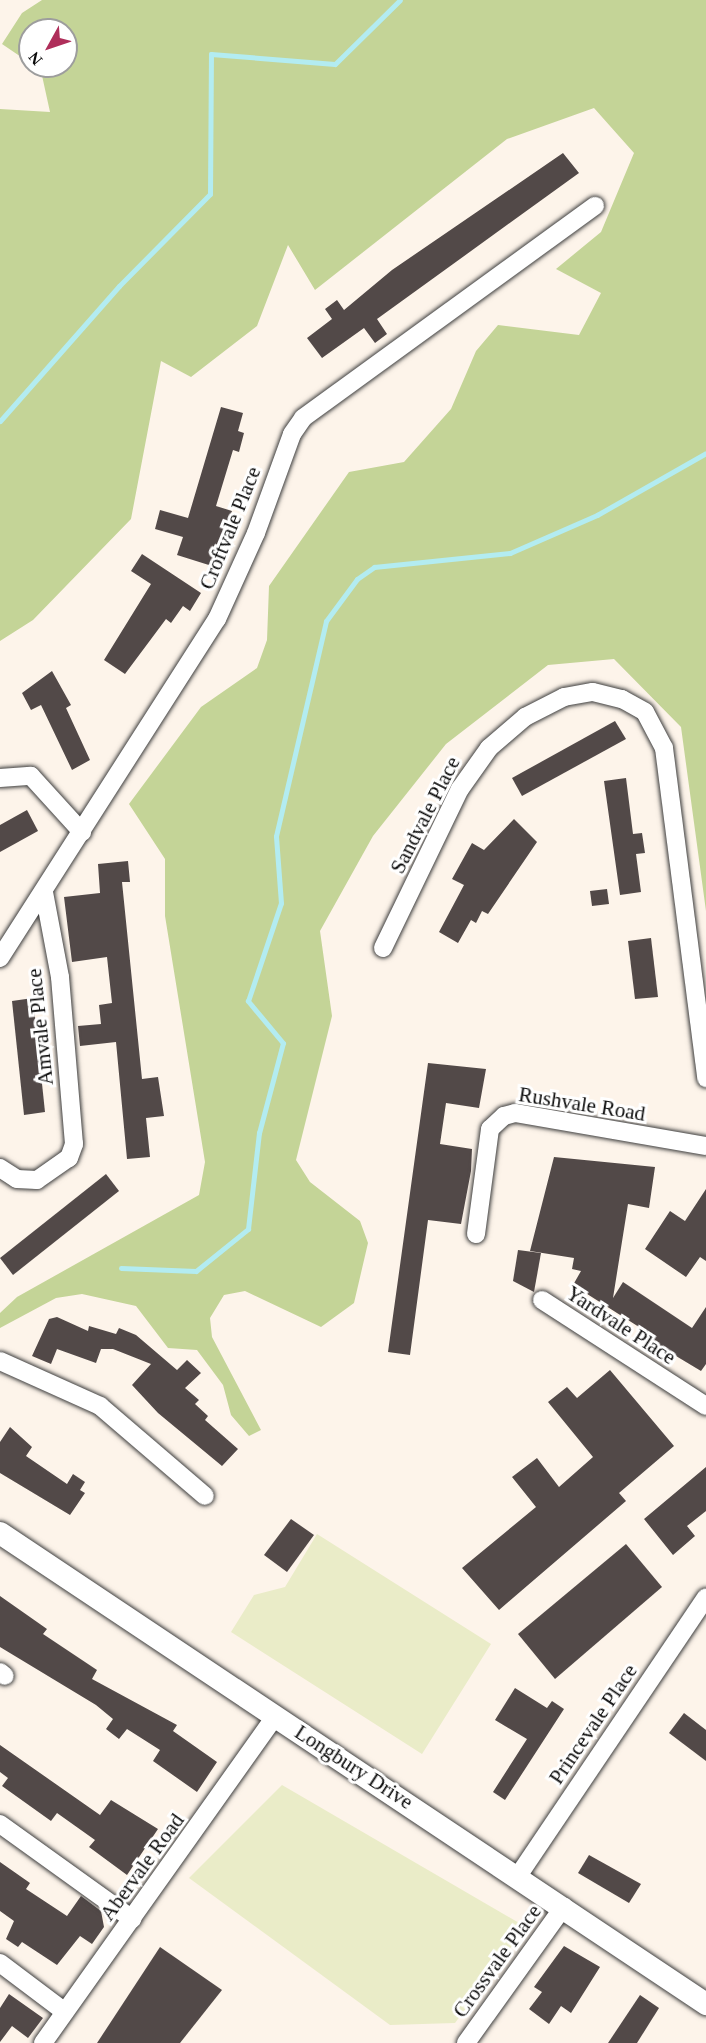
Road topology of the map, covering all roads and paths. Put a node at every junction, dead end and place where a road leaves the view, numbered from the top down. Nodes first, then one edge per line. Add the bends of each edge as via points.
1 (595, 206) dead end
2 (0, 778) edge
3 (82, 832) junction
4 (44, 892) junction
5 (383, 948) dead end
6 (0, 958) edge
7 (706, 1078) edge
8 (706, 1146) edge
9 (0, 1168) edge
10 (476, 1234) dead end
11 (542, 1300) dead end
12 (0, 1361) edge
13 (706, 1407) edge
14 (206, 1496) dead end
15 (0, 1533) edge
16 (706, 1597) edge
17 (275, 1716) junction
18 (0, 1824) edge
19 (518, 1876) junction
20 (564, 1906) junction
21 (132, 1919) junction
22 (0, 1963) edge
23 (706, 2004) edge
24 (65, 2012) junction
25 (43, 2043) edge
26 (466, 2043) edge

1 - 3 street, Croftvale Place via 303,418 291,434 256,533 217,619
2 - 3 street via 31,776
3 - 4 street, Croftvale Place
4 - 6 street, Croftvale Place
4 - 9 street, Amvale Place via 60,977 75,1136 69,1158 36,1180 16,1179
5 - 7 street, Sandvale Place via 460,789 489,748 525,717 564,697 593,692 622,699 645,712 663,748
8 - 10 street, Rushvale Road via 515,1113 504,1116 490,1129
11 - 13 street, Yardvale Place
12 - 14 street via 100,1406
15 - 17 street, Longbury Drive
16 - 19 street, Princevale Place
17 - 19 street, Longbury Drive
17 - 21 street, Abervale Road
18 - 21 street
19 - 20 street, Longbury Drive
20 - 23 street, Longbury Drive
20 - 26 street, Crossvale Place
21 - 24 street, Abervale Road
22 - 24 street
24 - 25 street, Abervale Road

